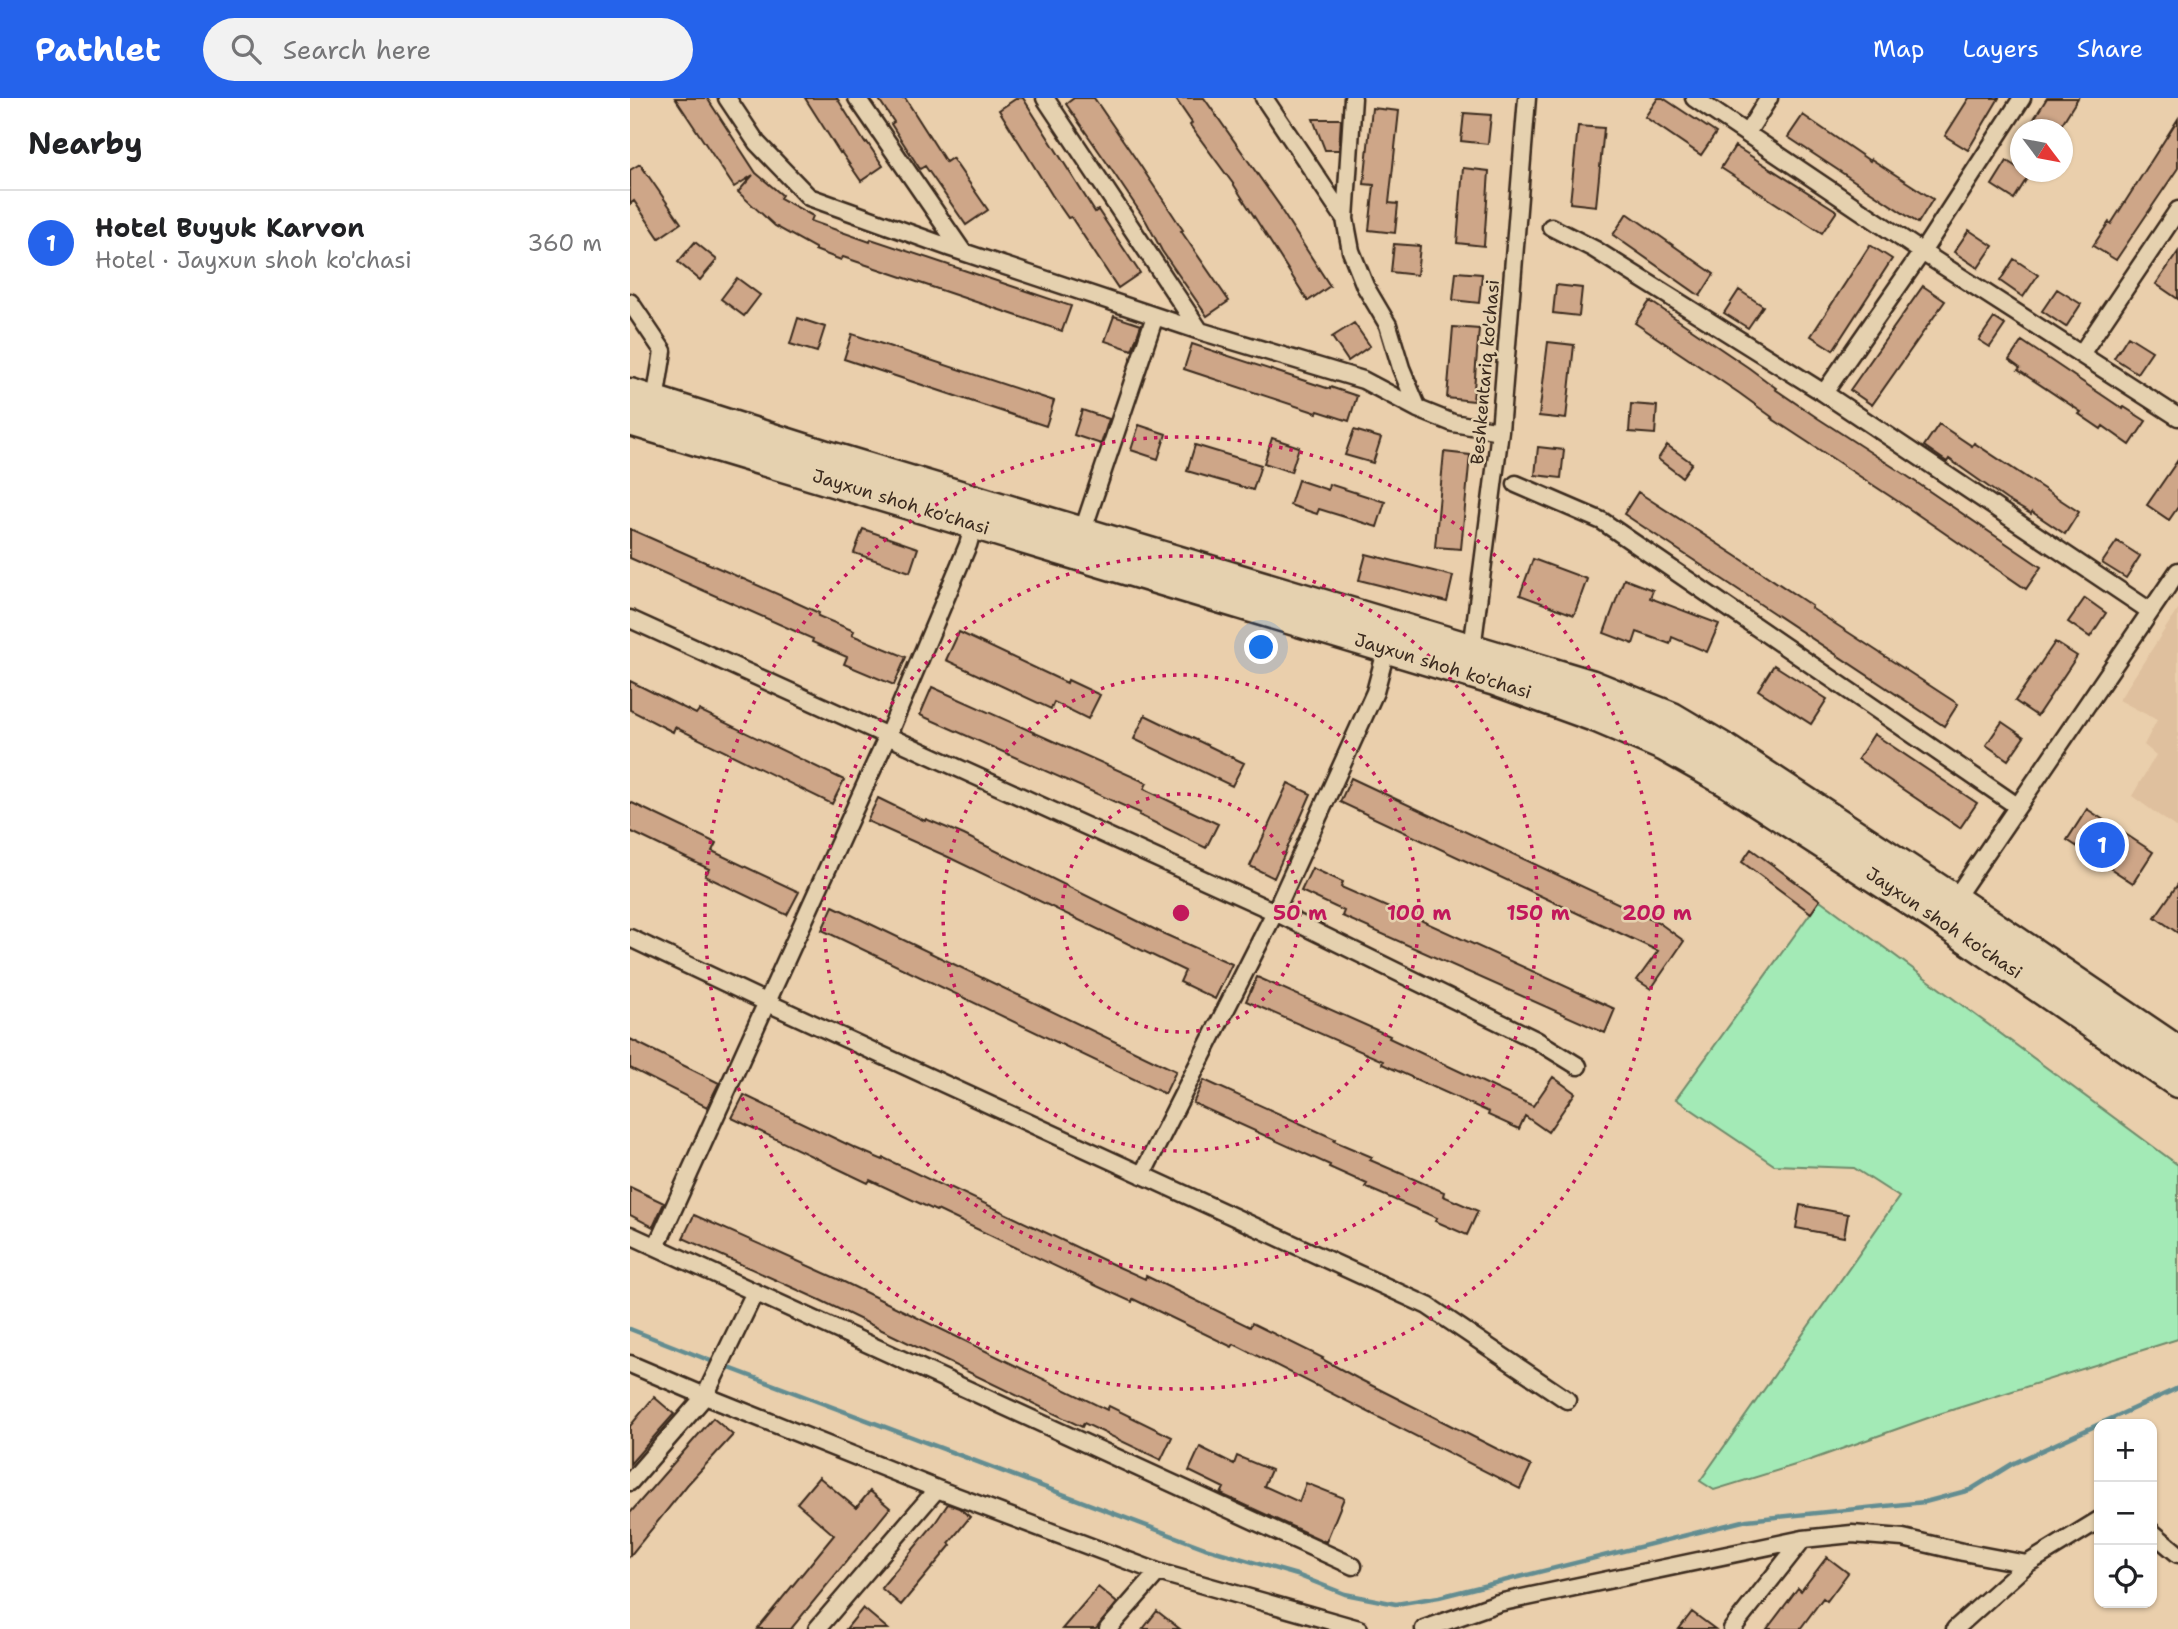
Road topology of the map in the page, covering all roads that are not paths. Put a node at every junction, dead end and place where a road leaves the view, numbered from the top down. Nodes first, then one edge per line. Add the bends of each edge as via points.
1 (727, 98) edge
2 (856, 98) edge
3 (1045, 98) edge
4 (1264, 98) edge
5 (1353, 98) edge
6 (1527, 98) edge
7 (1694, 98) edge
8 (1769, 98) edge
9 (2022, 98) edge
10 (1747, 133) junction
11 (2178, 210) edge
12 (1345, 219) junction
13 (1550, 227) dead end
14 (1922, 251) junction
15 (963, 253) junction
16 (630, 302) edge
17 (1155, 316) junction
18 (1199, 331) junction
19 (2081, 354) junction
20 (1824, 393) junction
21 (643, 398) edge
22 (1418, 409) junction
23 (2178, 417) edge
24 (630, 420) edge
25 (1500, 431) junction
26 (1516, 484) dead end
27 (974, 524) junction
28 (1082, 533) junction
29 (2178, 571) edge
30 (2150, 611) junction
31 (630, 619) edge
32 (1387, 647) junction
33 (1472, 649) junction
34 (888, 734) junction
35 (2017, 806) junction
36 (1954, 900) junction
37 (1275, 912) junction
38 (630, 937) edge
39 (768, 1003) junction
40 (2178, 1052) edge
41 (1577, 1066) dead end
42 (2178, 1082) edge
43 (1142, 1175) junction
44 (630, 1235) edge
45 (656, 1247) junction
46 (755, 1292) junction
47 (630, 1364) edge
48 (705, 1396) junction
49 (1567, 1400) dead end
50 (630, 1482) edge
51 (937, 1489) junction
52 (2094, 1523) edge
53 (2157, 1536) edge
54 (1802, 1539) junction
55 (2178, 1554) edge
56 (2027, 1564) junction
57 (1353, 1566) dead end
58 (1158, 1572) junction
59 (817, 1629) edge
60 (1108, 1629) edge
61 (1359, 1629) edge
62 (1423, 1629) edge
63 (1732, 1629) edge
64 (1955, 1629) edge

1 - 15 street via 757,142 809,197
2 - 15 street
3 - 18 street
4 - 12 street
5 - 12 street
6 - 25 street, Beshkentariq ko'chasi
7 - 10 street
8 - 10 street
9 - 14 street
10 - 14 street
11 - 19 street
12 - 22 street via 1351,251 1388,325
13 - 20 street via 1594,249
14 - 19 street
14 - 20 street
15 - 17 street
16 - 21 street via 663,351
17 - 18 street
17 - 28 street
18 - 22 street via 1363,380
19 - 23 street
20 - 30 street
21 - 28 highway, Jayxun shoh ko'chasi
22 - 25 street via 1453,423
24 - 27 highway, Jayxun shoh ko'chasi
25 - 33 street, Beshkentariq ko'chasi
26 - 35 street via 1602,521
27 - 32 highway, Jayxun shoh ko'chasi
27 - 34 street
28 - 33 highway, Jayxun shoh ko'chasi
29 - 30 street
30 - 35 street
31 - 34 street
32 - 37 street via 1375,692
32 - 42 highway, Jayxun shoh ko'chasi via 1520,689 1665,746 1937,916
33 - 36 highway, Jayxun shoh ko'chasi via 1590,685 1672,718
34 - 37 street
34 - 39 street
35 - 36 street
36 - 40 highway, Jayxun shoh ko'chasi
37 - 41 street via 1536,1040
37 - 43 street
38 - 39 street
39 - 43 street
39 - 45 street
43 - 49 street via 1428,1306
44 - 45 street
45 - 46 street
46 - 48 street
46 - 57 street
47 - 48 street
48 - 50 street
48 - 51 street
51 - 58 street
51 - 59 street
52 - 56 street
53 - 55 street
54 - 56 street via 1852,1534 1903,1538
54 - 62 street via 1498,1603
54 - 63 street
56 - 64 street
58 - 60 street
58 - 61 street

